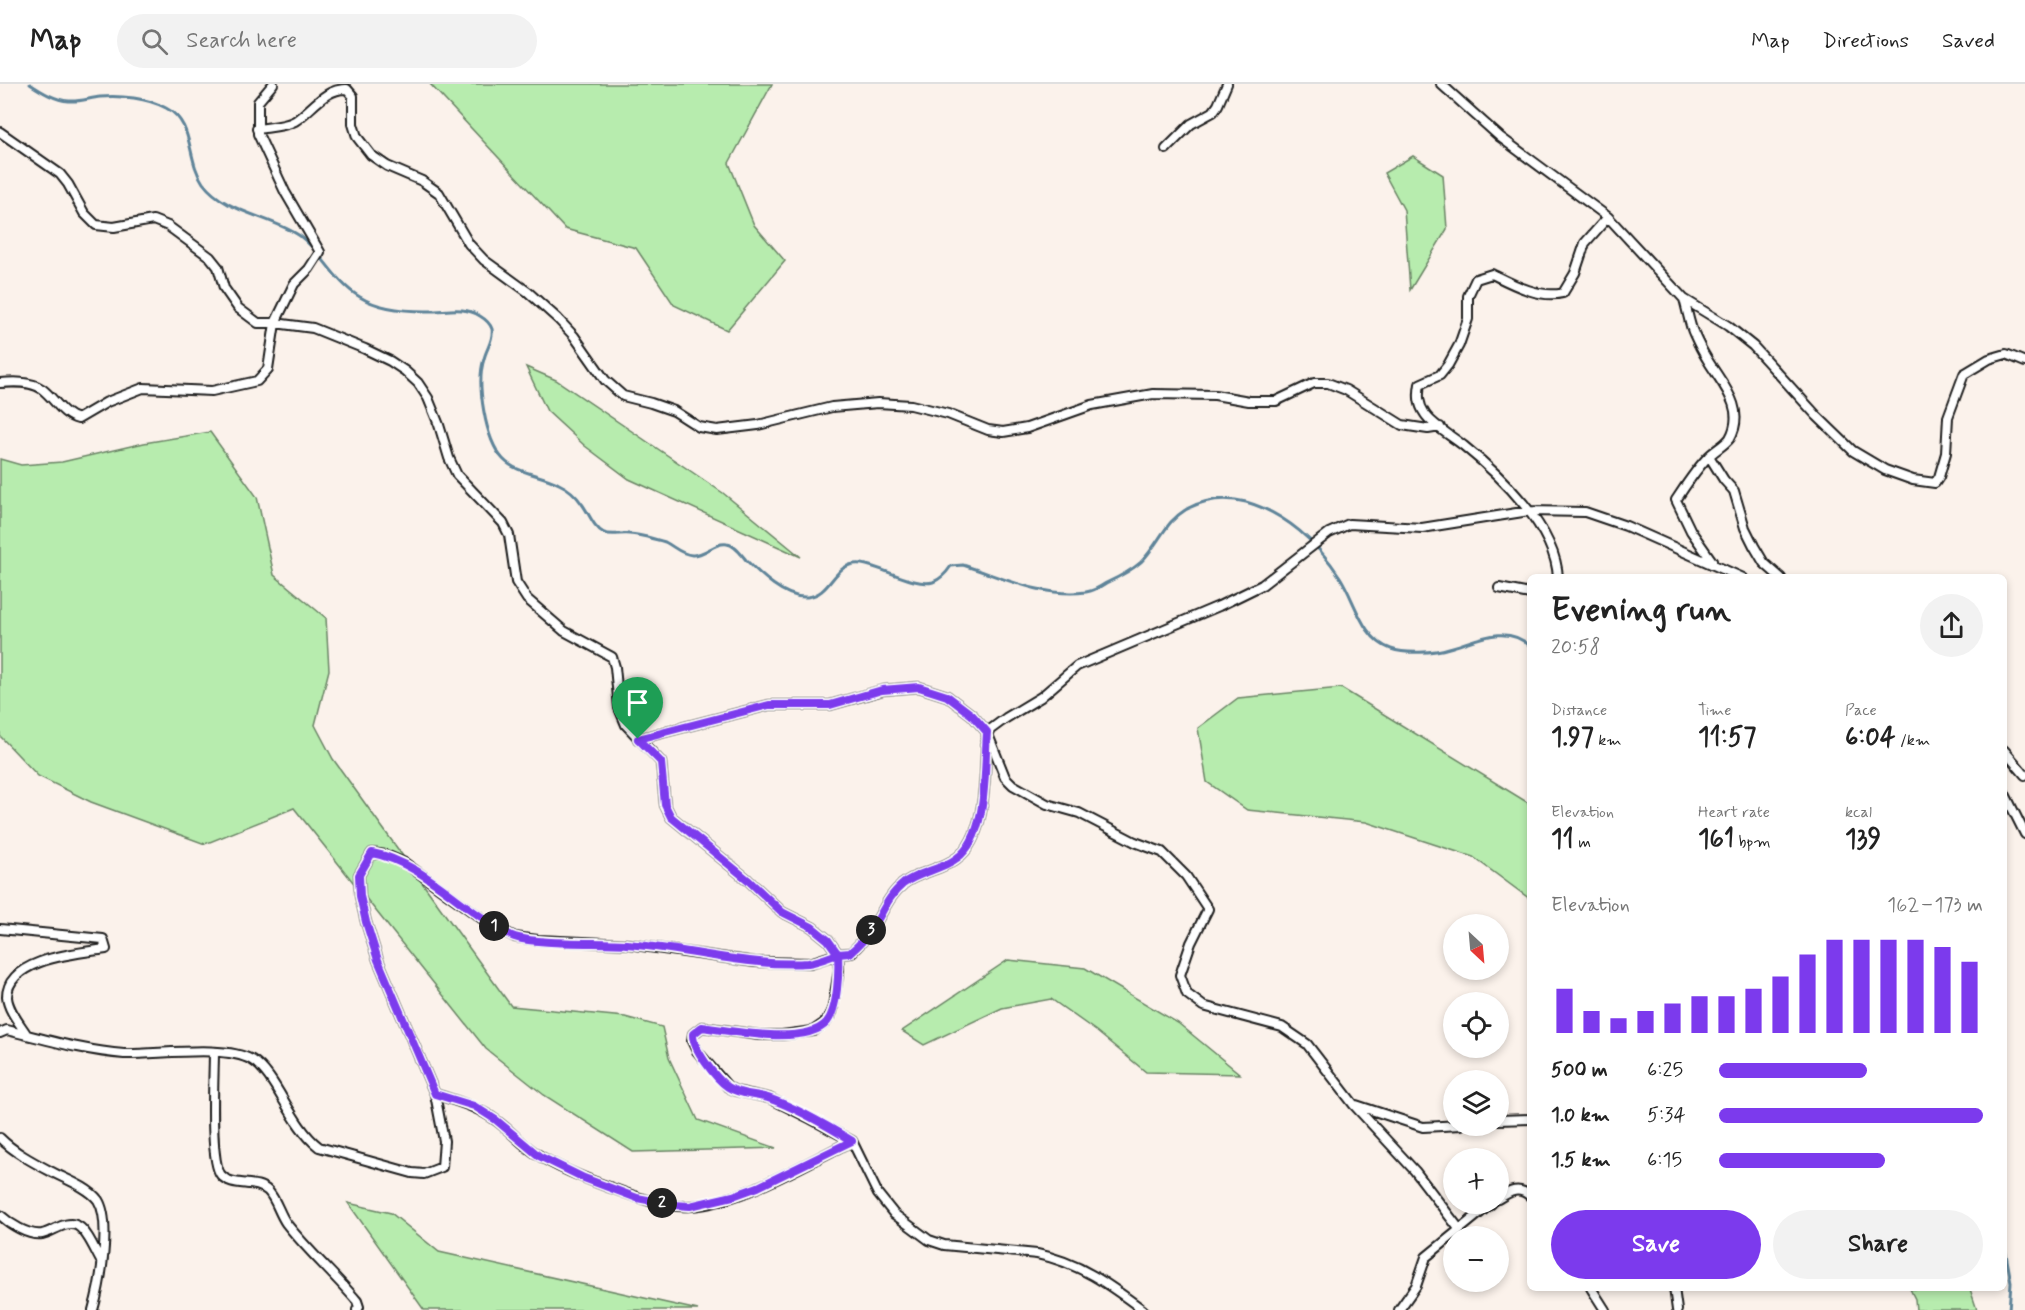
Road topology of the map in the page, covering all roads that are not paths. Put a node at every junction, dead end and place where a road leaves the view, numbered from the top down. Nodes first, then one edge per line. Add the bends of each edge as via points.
1 (273, 84) edge
2 (1227, 84) edge
3 (1441, 84) edge
4 (257, 129) junction
5 (0, 132) edge
6 (1166, 149) dead end
7 (1608, 217) junction
8 (1684, 299) junction
9 (275, 323) junction
10 (2025, 362) edge
11 (0, 383) edge
12 (1440, 427) junction
13 (1709, 456) junction
14 (1529, 511) junction
15 (1713, 563) junction
16 (1558, 574) edge
17 (1735, 574) edge
18 (1776, 574) edge
19 (1499, 588) dead end
20 (1527, 593) edge
21 (987, 732) junction
22 (638, 739) junction
23 (2007, 754) edge
24 (2025, 775) edge
25 (2007, 798) edge
26 (2025, 834) edge
27 (0, 929) edge
28 (838, 954) junction
29 (0, 1033) edge
30 (27, 1035) junction
31 (214, 1052) junction
32 (435, 1094) junction
33 (1354, 1105) junction
34 (1527, 1119) edge
35 (1509, 1120) edge
36 (1443, 1126) edge
37 (0, 1138) edge
38 (852, 1141) junction
39 (1509, 1193) edge
40 (1527, 1193) edge
41 (1479, 1214) edge
42 (0, 1215) edge
43 (1457, 1226) edge
44 (1465, 1226) edge
45 (1443, 1244) edge
46 (102, 1263) junction
47 (1593, 1291) edge
48 (1674, 1291) edge
49 (93, 1310) edge
50 (357, 1310) edge
51 (1143, 1310) edge
52 (1399, 1310) edge
53 (1605, 1310) edge
54 (1677, 1310) edge

1 - 4 street via 258,102
2 - 6 street via 1213,112 1191,124
3 - 7 street via 1500,137
4 - 9 street via 280,182 320,252 294,285
4 - 12 street via 286,125 321,99 338,89 347,89 353,96 357,137 371,155 439,193 469,244 558,319 605,380 622,396 674,411 699,427 717,430 758,425 832,407 878,403 948,414 1003,432 1027,428 1092,405 1154,394 1276,401 1314,383 1346,390 1402,425
5 - 9 street via 60,174 96,225 153,220 168,226 210,257 238,308 258,323
7 - 8 street
7 - 12 street via 1585,243 1563,293 1553,296 1492,274 1476,279 1468,296 1468,319 1454,355 1440,375 1420,384 1421,408
8 - 10 street via 1753,346 1853,451 1886,470 1928,483 1935,483 1939,477 1946,453 1948,417 1964,374 2006,354
8 - 13 street via 1692,331 1731,394 1735,412 1729,439
9 - 11 street via 268,369 257,381 236,387 212,391 143,388 78,419 70,417 40,388 18,382
9 - 22 street via 313,328 365,349 390,361 418,383 428,398 457,475 503,523 509,535 516,582 527,599 564,631 612,657 619,708
12 - 14 street via 1492,469
13 - 15 street via 1676,500
13 - 18 street via 1734,491 1754,546
14 - 15 street via 1585,512
14 - 16 street via 1549,542
14 - 21 street via 1422,528 1349,524 1329,533 1262,585 1077,666 1041,698
15 - 17 street
19 - 20 street
21 - 22 street via 947,696 919,687 882,690 830,705 769,705
21 - 28 street via 984,792 975,835 958,858 905,882 892,894 862,941 850,953
21 - 33 street via 1005,777 1013,784 1047,804 1079,813 1162,852 1186,876 1208,909 1180,975 1187,994 1203,1006 1282,1027 1307,1044
22 - 28 street via 661,762 665,805 671,817 782,912 828,940
23 - 24 street
25 - 26 street
27 - 30 street via 103,939 106,949 43,960 24,968 7,997
28 - 32 street via 810,963 755,962 628,944 516,937 488,923 405,863 372,853 359,875 366,922 378,960
28 - 38 street via 832,1012 813,1031 759,1035 702,1027 693,1034 692,1041 728,1087 769,1098
29 - 30 street via 7,1030
30 - 31 street via 123,1054
31 - 32 street via 238,1055 259,1066 293,1119 319,1147 401,1172 424,1174 442,1167 444,1141
31 - 50 street via 213,1135 215,1162 221,1175 230,1181 266,1189 284,1220 357,1301
32 - 38 street via 474,1106 539,1156 584,1178 637,1198 674,1205 699,1205 733,1196
33 - 36 street via 1423,1127
33 - 43 street
34 - 35 street
37 - 46 street via 98,1200 103,1214
38 - 51 street via 878,1194 894,1214 929,1240 1052,1257 1100,1278
39 - 40 street
41 - 44 street
42 - 46 street via 21,1230 35,1234 70,1224 78,1226
45 - 52 street via 1426,1257 1416,1286
46 - 49 street
47 - 53 street
48 - 54 street

